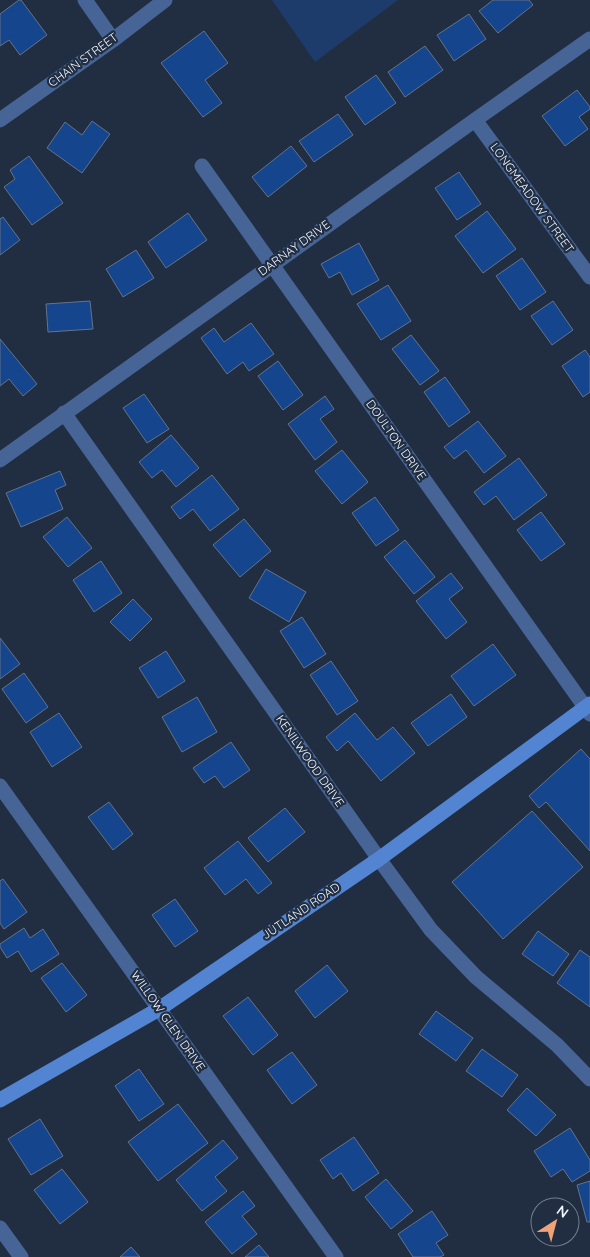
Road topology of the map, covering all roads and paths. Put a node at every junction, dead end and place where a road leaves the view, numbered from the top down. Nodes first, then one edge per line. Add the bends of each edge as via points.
1 (85, 0) edge
2 (166, 0) edge
3 (590, 39) edge
4 (113, 40) junction
5 (0, 120) edge
6 (475, 120) junction
7 (202, 166) dead end
8 (271, 265) junction
9 (590, 276) edge
10 (64, 413) junction
11 (0, 460) edge
12 (589, 709) edge
13 (0, 786) edge
14 (379, 859) junction
15 (159, 1009) junction
16 (590, 1079) edge
17 (0, 1100) edge
18 (0, 1228) edge
19 (21, 1257) edge
20 (336, 1257) edge

1 - 4 street
2 - 4 street, CHAIN STREET
3 - 6 street, DARNAY DRIVE
4 - 5 street, CHAIN STREET
6 - 8 street, DARNAY DRIVE
6 - 9 street, LONGMEADOW STREET
7 - 8 street, DOULTON DRIVE
8 - 10 street, DARNAY DRIVE
8 - 12 street, DOULTON DRIVE
10 - 11 street, DARNAY DRIVE
10 - 14 street, KENILWOOD DRIVE
12 - 14 street, JUTLAND ROAD
13 - 15 street, WILLOW GLEN DRIVE
14 - 15 street, JUTLAND ROAD
14 - 16 street, KENILWOOD DRIVE via 431,930 476,977 557,1046
15 - 17 street, JUTLAND ROAD
15 - 20 street, WILLOW GLEN DRIVE
18 - 19 street

